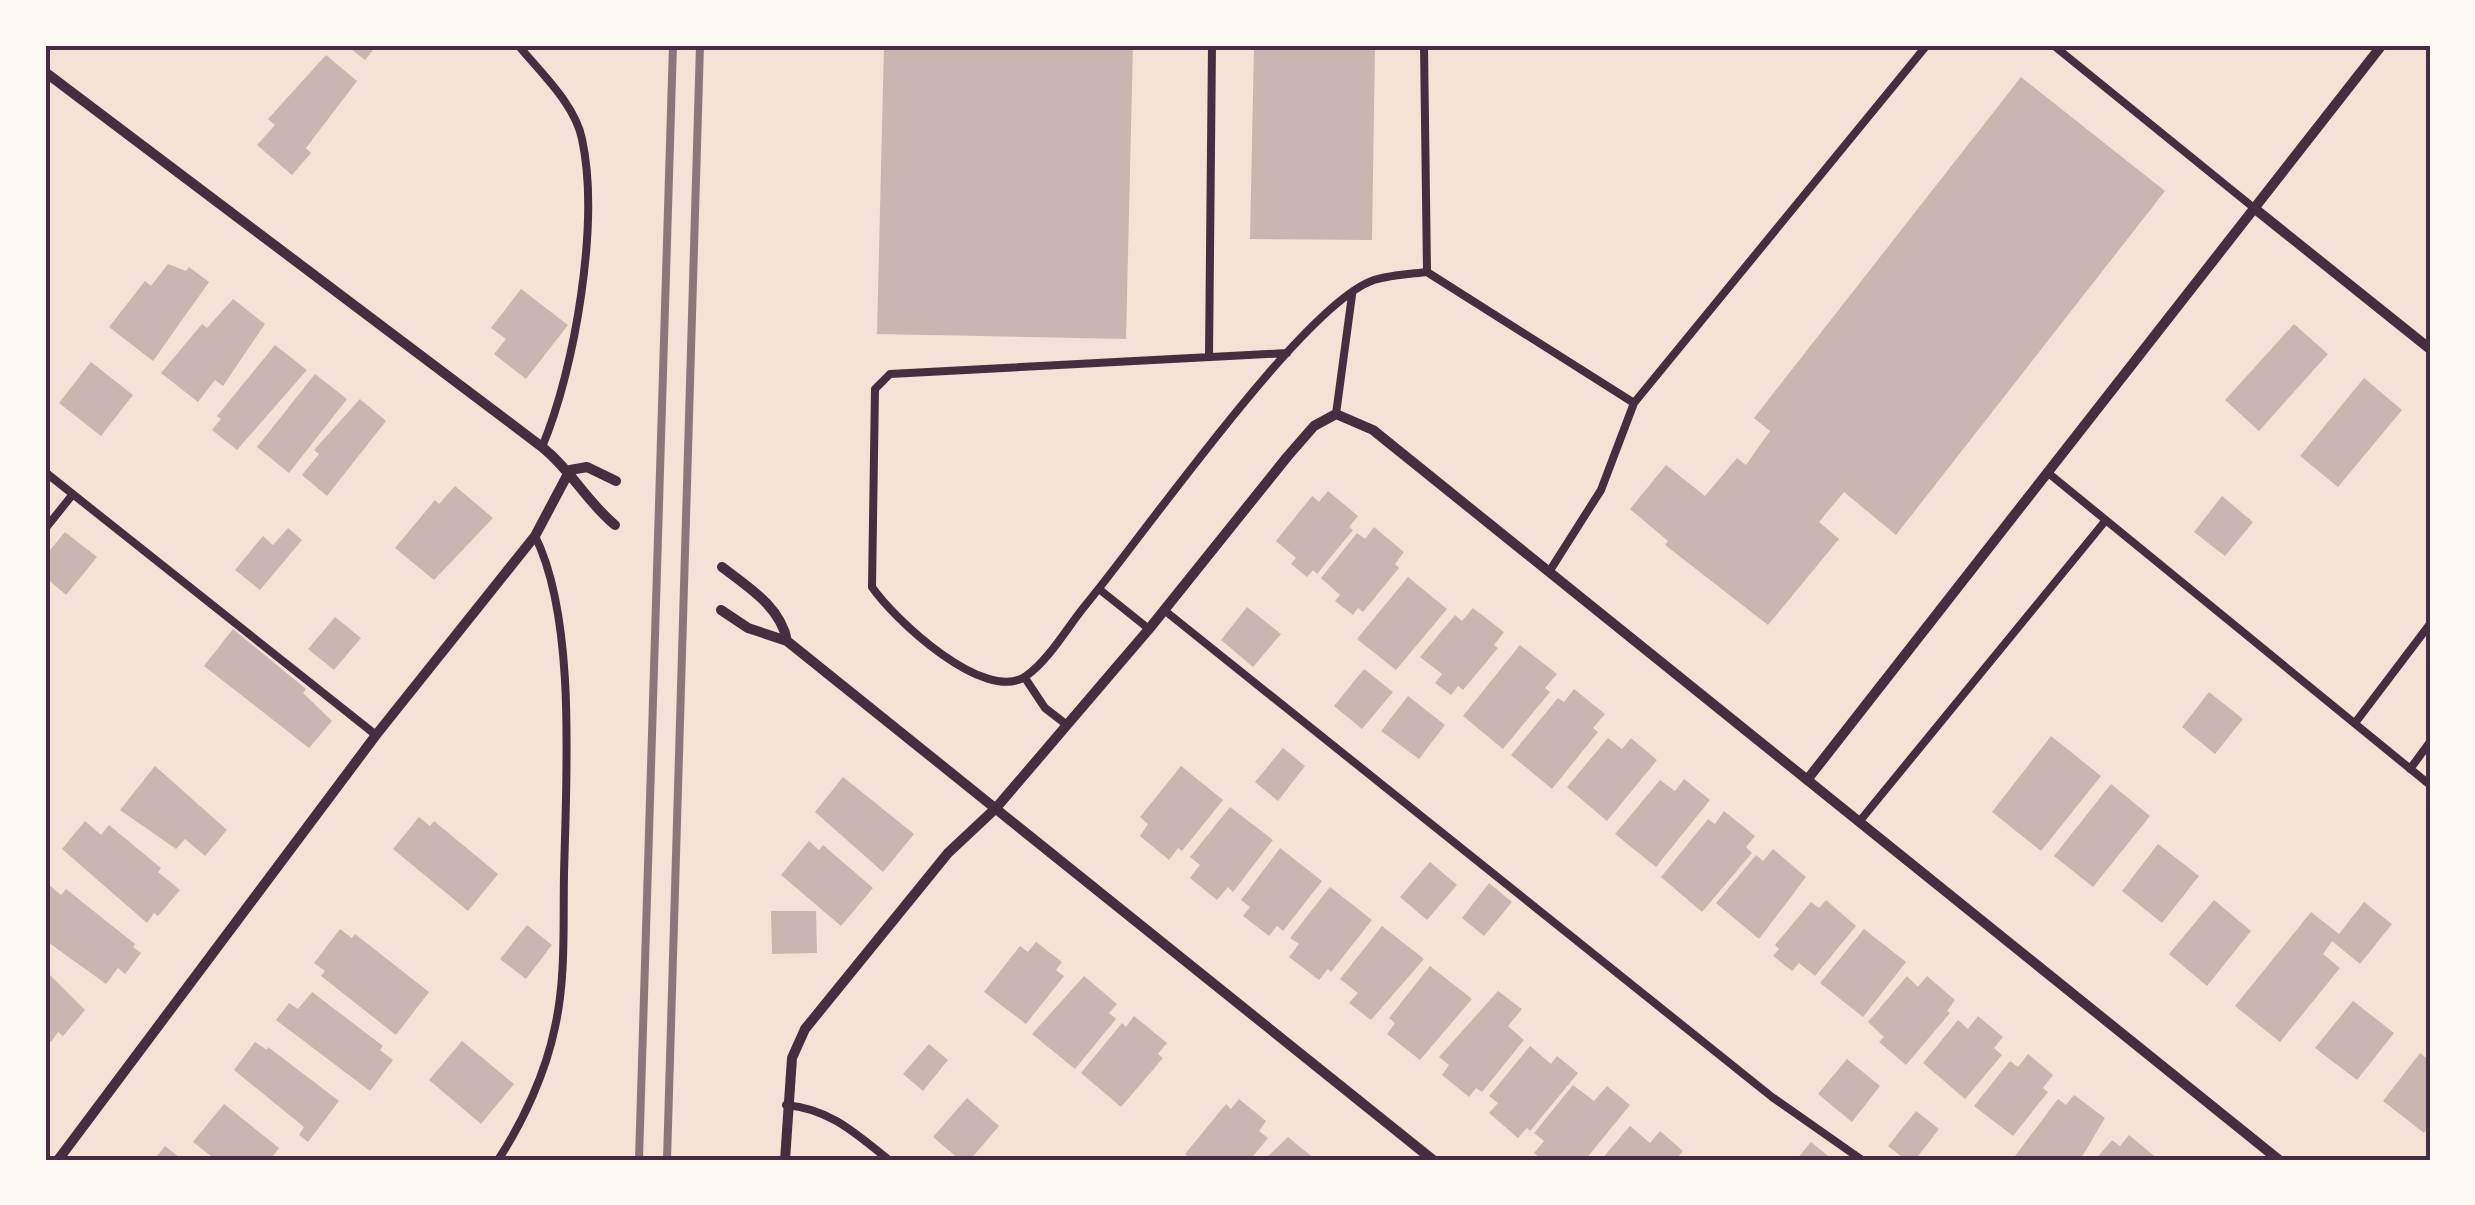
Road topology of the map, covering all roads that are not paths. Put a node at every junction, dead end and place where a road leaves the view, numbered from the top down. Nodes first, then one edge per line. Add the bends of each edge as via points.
1 (518, 45) edge
2 (1212, 45) edge
3 (1424, 45) edge
4 (1927, 45) edge
5 (2053, 45) edge
6 (2382, 45) edge
7 (45, 72) edge
8 (2254, 208) junction
9 (1426, 272) junction
10 (1352, 295) junction
11 (2430, 348) edge
12 (1287, 353) junction
13 (1209, 356) junction
14 (1634, 404) junction
15 (1336, 414) junction
16 (542, 446) junction
17 (570, 470) junction
18 (45, 472) edge
19 (2048, 472) junction
20 (616, 481) dead end
21 (73, 494) junction
22 (2106, 520) junction
23 (615, 525) dead end
24 (45, 528) edge
25 (535, 536) junction
26 (722, 566) dead end
27 (1549, 572) junction
28 (1099, 589) junction
29 (721, 610) dead end
30 (1164, 610) junction
31 (2430, 624) edge
32 (1149, 629) junction
33 (787, 640) junction
34 (1025, 678) junction
35 (2355, 722) junction
36 (1066, 725) junction
37 (376, 735) junction
38 (2430, 742) edge
39 (2410, 769) junction
40 (1807, 780) junction
41 (2430, 784) edge
42 (996, 808) junction
43 (1860, 822) junction
44 (786, 1105) junction
45 (58, 1160) edge
46 (498, 1160) edge
47 (784, 1160) edge
48 (888, 1160) edge
49 (1433, 1160) edge
50 (1862, 1160) edge
51 (2278, 1160) edge

1 - 16 lane via 582,136 585,175 585,274 557,412
2 - 13 lane
3 - 9 lane
4 - 14 lane
5 - 8 lane
6 - 8 street
7 - 16 street
8 - 11 street
8 - 19 street
9 - 10 lane via 1372,280
9 - 14 lane
10 - 12 lane via 1304,331
10 - 15 lane
12 - 13 lane
12 - 28 lane
13 - 34 lane via 890,374 875,389 872,587 886,608 954,664 1004,682
14 - 27 lane via 1600,490
15 - 27 street via 1374,430
15 - 30 street via 1314,426
16 - 17 street
17 - 20 street via 588,468
17 - 23 street
17 - 25 street
18 - 21 lane
19 - 22 lane
19 - 40 street
21 - 24 lane
21 - 37 lane
22 - 35 lane
22 - 43 lane
25 - 37 street
25 - 46 lane via 550,566 567,714 562,952 556,1027 535,1088
26 - 33 street via 774,610
27 - 40 street
28 - 32 lane
28 - 34 lane
29 - 33 street via 748,628
30 - 32 street
30 - 50 lane via 1772,1097
31 - 35 lane
32 - 36 street
33 - 42 street
34 - 36 lane
35 - 39 lane
36 - 42 street
37 - 45 street
38 - 39 lane
39 - 41 lane
40 - 43 street
42 - 44 street via 948,853 805,1029 792,1058
42 - 49 street
43 - 51 street
44 - 47 street
44 - 48 lane via 838,1119

